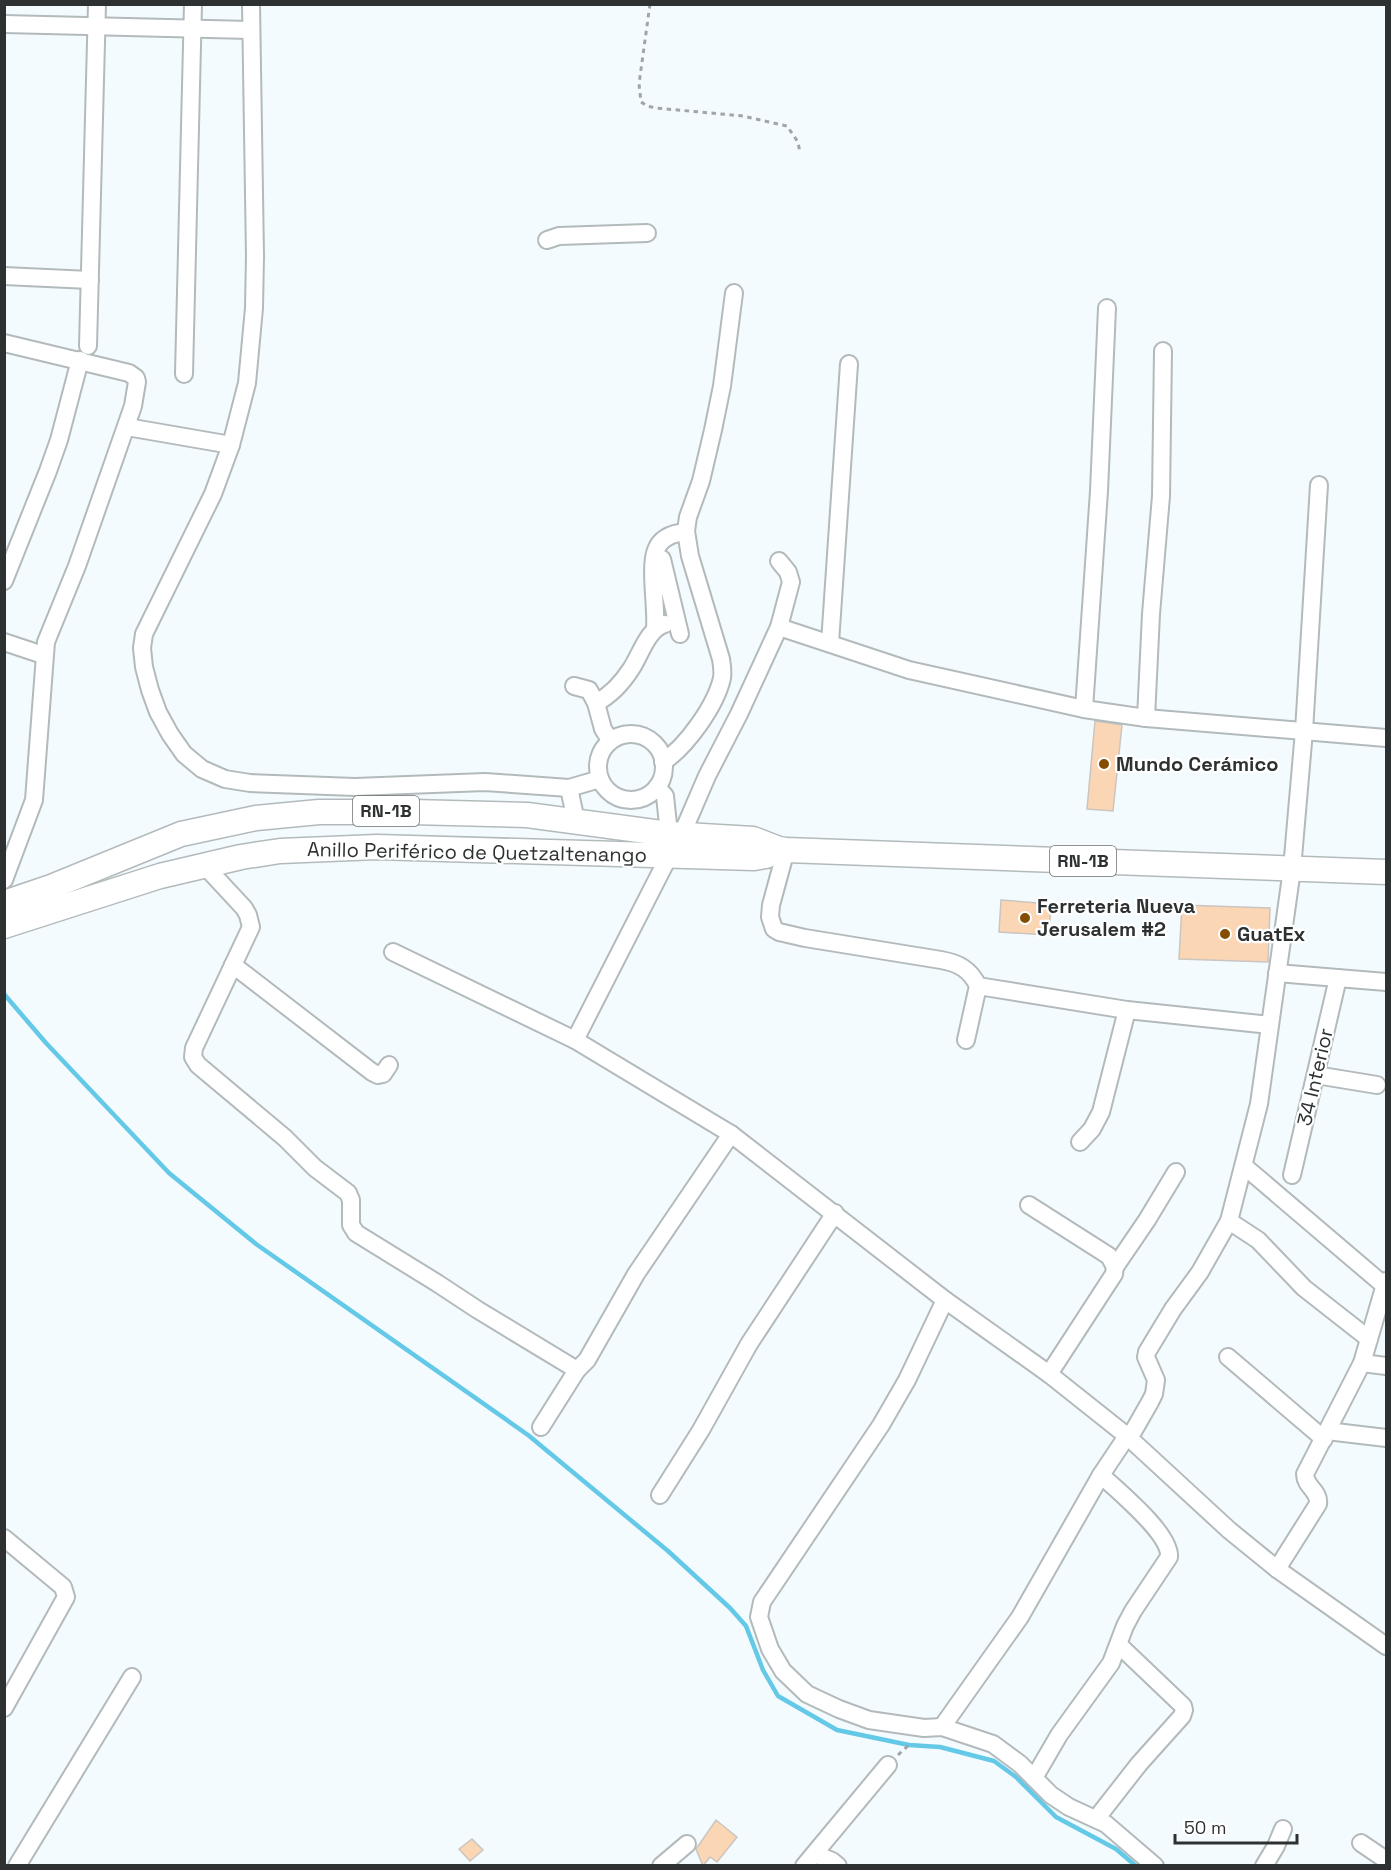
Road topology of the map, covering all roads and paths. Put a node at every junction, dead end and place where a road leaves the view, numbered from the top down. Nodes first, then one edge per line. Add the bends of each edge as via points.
1 (97, 4) edge
2 (193, 4) edge
3 (251, 4) edge
4 (650, 4) edge
5 (4, 24) edge
6 (96, 26) junction
7 (193, 29) junction
8 (250, 30) junction
9 (800, 153) dead end
10 (647, 233) dead end
11 (547, 240) dead end
12 (4, 276) edge
13 (90, 280) junction
14 (734, 293) dead end
15 (1107, 308) dead end
16 (4, 343) edge
17 (1163, 351) dead end
18 (84, 353) junction
19 (849, 364) dead end
20 (184, 374) dead end
21 (127, 427) junction
22 (231, 445) junction
23 (1318, 485) dead end
24 (686, 532) junction
25 (665, 540) junction
26 (779, 561) dead end
27 (4, 581) edge
28 (779, 627) junction
29 (680, 634) dead end
30 (4, 642) edge
31 (830, 643) junction
32 (43, 654) junction
33 (574, 686) dead end
34 (596, 703) junction
35 (1084, 709) junction
36 (1146, 718) junction
37 (1304, 731) junction
38 (1386, 738) edge
39 (610, 740) junction
40 (663, 762) junction
41 (393, 773) dead end
42 (600, 778) junction
43 (425, 784) junction
44 (657, 787) junction
45 (569, 788) junction
46 (576, 821) junction
47 (674, 841) junction
48 (782, 850) junction
49 (204, 865) junction
50 (1292, 868) junction
51 (1386, 872) edge
52 (4, 880) edge
53 (4, 903) edge
54 (4, 926) edge
55 (393, 952) dead end
56 (233, 965) junction
57 (1277, 974) junction
58 (1338, 978) junction
59 (1386, 982) edge
60 (978, 986) junction
61 (1127, 1010) junction
62 (1270, 1024) junction
63 (575, 1040) junction
64 (966, 1040) dead end
65 (388, 1065) dead end
66 (1316, 1075) junction
67 (1377, 1085) dead end
68 (731, 1134) junction
69 (1080, 1142) dead end
70 (1244, 1166) junction
71 (1176, 1172) dead end
72 (1292, 1175) dead end
73 (1029, 1205) dead end
74 (835, 1213) junction
75 (1229, 1221) junction
76 (1115, 1267) junction
77 (1386, 1285) edge
78 (945, 1300) junction
79 (1369, 1339) junction
80 (1228, 1357) dead end
81 (1362, 1363) junction
82 (1386, 1366) edge
83 (577, 1370) junction
84 (1049, 1374) junction
85 (541, 1427) dead end
86 (1325, 1435) junction
87 (1127, 1436) junction
88 (1386, 1438) edge
89 (1101, 1475) junction
90 (660, 1495) dead end
91 (4, 1538) edge
92 (1277, 1569) junction
93 (1119, 1645) junction
94 (1386, 1646) edge
95 (132, 1677) dead end
96 (10, 1684) edge
97 (4, 1708) edge
98 (942, 1727) junction
99 (924, 1728) junction
100 (888, 1765) joint
101 (1034, 1778) junction
102 (1096, 1819) junction
103 (1283, 1829) dead end
104 (1361, 1843) dead end
105 (687, 1844) dead end
106 (810, 1860) edge
107 (1386, 1860) edge
108 (17, 1866) edge
109 (661, 1866) edge
110 (838, 1866) edge
111 (1155, 1866) edge
112 (1264, 1866) edge

1 - 6 street
2 - 7 street
3 - 8 street
4 - 9 path via 639,84 641,102 656,108 787,126
5 - 6 street
6 - 7 street
6 - 13 street
7 - 8 street
7 - 20 street
8 - 22 street via 254,308 247,383
10 - 11 street via 559,236
12 - 13 street
13 - 18 street
14 - 24 street via 718,408
15 - 35 street
16 - 18 street
17 - 36 street via 1161,496
18 - 21 street via 136,378
18 - 27 street via 48,471
19 - 31 street
21 - 22 street
21 - 32 street
22 - 43 street via 213,494 144,634 144,667 158,712 170,734 193,762 225,779 355,787
23 - 37 street
24 - 25 street
24 - 40 street via 723,675 693,734
25 - 29 street via 662,560
25 - 34 street via 654,555 660,627 630,671
26 - 28 street via 791,582
28 - 31 street
28 - 47 street via 740,714
30 - 32 street
31 - 35 street via 909,670
32 - 52 street via 34,800
33 - 34 street via 589,690
34 - 39 street
35 - 36 street
36 - 37 street
37 - 38 street
37 - 50 street
39 - 40 street via 621,735 643,736 660,751
39 - 42 street via 598,758
40 - 44 street
41 - 43 street
42 - 44 street via 614,795 625,799 636,799
42 - 45 street
43 - 45 street via 485,782
44 - 47 street via 665,796
45 - 46 street
46 - 47 highway, Anillo Periférico de Quetzaltenango / RN-1B
46 - 53 highway, Anillo Periférico de Quetzaltenango / RN-1B via 492,813 369,811 256,818 181,834 51,888
47 - 48 highway, Anillo Periférico de Quetzaltenango / RN-1B via 753,839
47 - 49 highway, Anillo Periférico de Quetzaltenango / RN-1B via 510,850 323,848 280,851
47 - 63 street
48 - 50 highway, Anillo Periférico de Quetzaltenango / RN-1B
48 - 60 street via 771,905 774,929 805,938 953,962 970,972
49 - 54 highway, Anillo Periférico de Quetzaltenango / RN-1B
49 - 56 street via 244,908 250,922
50 - 51 highway, Anillo Periférico de Quetzaltenango / RN-1B
50 - 57 street
55 - 63 street
56 - 65 street via 372,1072 383,1074
56 - 83 street via 194,1048 193,1057 198,1065 348,1193 351,1225 356,1233
57 - 58 street
57 - 62 street
58 - 59 street
58 - 66 street, 34 Interior
60 - 61 street
60 - 64 street
61 - 62 street
61 - 69 street via 1101,1112
62 - 70 street via 1259,1104
63 - 68 street
66 - 67 street
66 - 72 street, 34 Interior
68 - 74 street
68 - 83 street via 636,1274 587,1360
70 - 75 street
70 - 77 street
71 - 76 street
73 - 76 street via 1109,1256
74 - 78 street
74 - 90 street via 749,1344
75 - 79 street via 1258,1240 1305,1288
75 - 87 street via 1148,1350 1146,1357 1156,1380 1154,1394
76 - 84 street
77 - 79 street
78 - 84 street
78 - 99 street via 881,1425 759,1611 760,1624 778,1663 807,1694 869,1720
79 - 81 street
80 - 86 street
81 - 82 street
81 - 86 street
83 - 85 street
84 - 87 street
86 - 88 street
86 - 92 street via 1305,1474 1307,1484 1317,1494 1318,1504
87 - 89 street
87 - 92 street
89 - 93 street via 1152,1525 1170,1550 1167,1562 1125,1626
89 - 98 street via 1020,1617
91 - 96 street via 66,1592 65,1602
92 - 94 street
93 - 101 street
93 - 102 street via 1184,1710
95 - 108 street
96 - 97 street
98 - 99 street
98 - 101 street via 998,1747
99 - 100 path
100 - 106 street
101 - 102 street via 1069,1807
102 - 111 street
103 - 112 street
104 - 107 street
105 - 109 street
106 - 110 street via 832,1861

